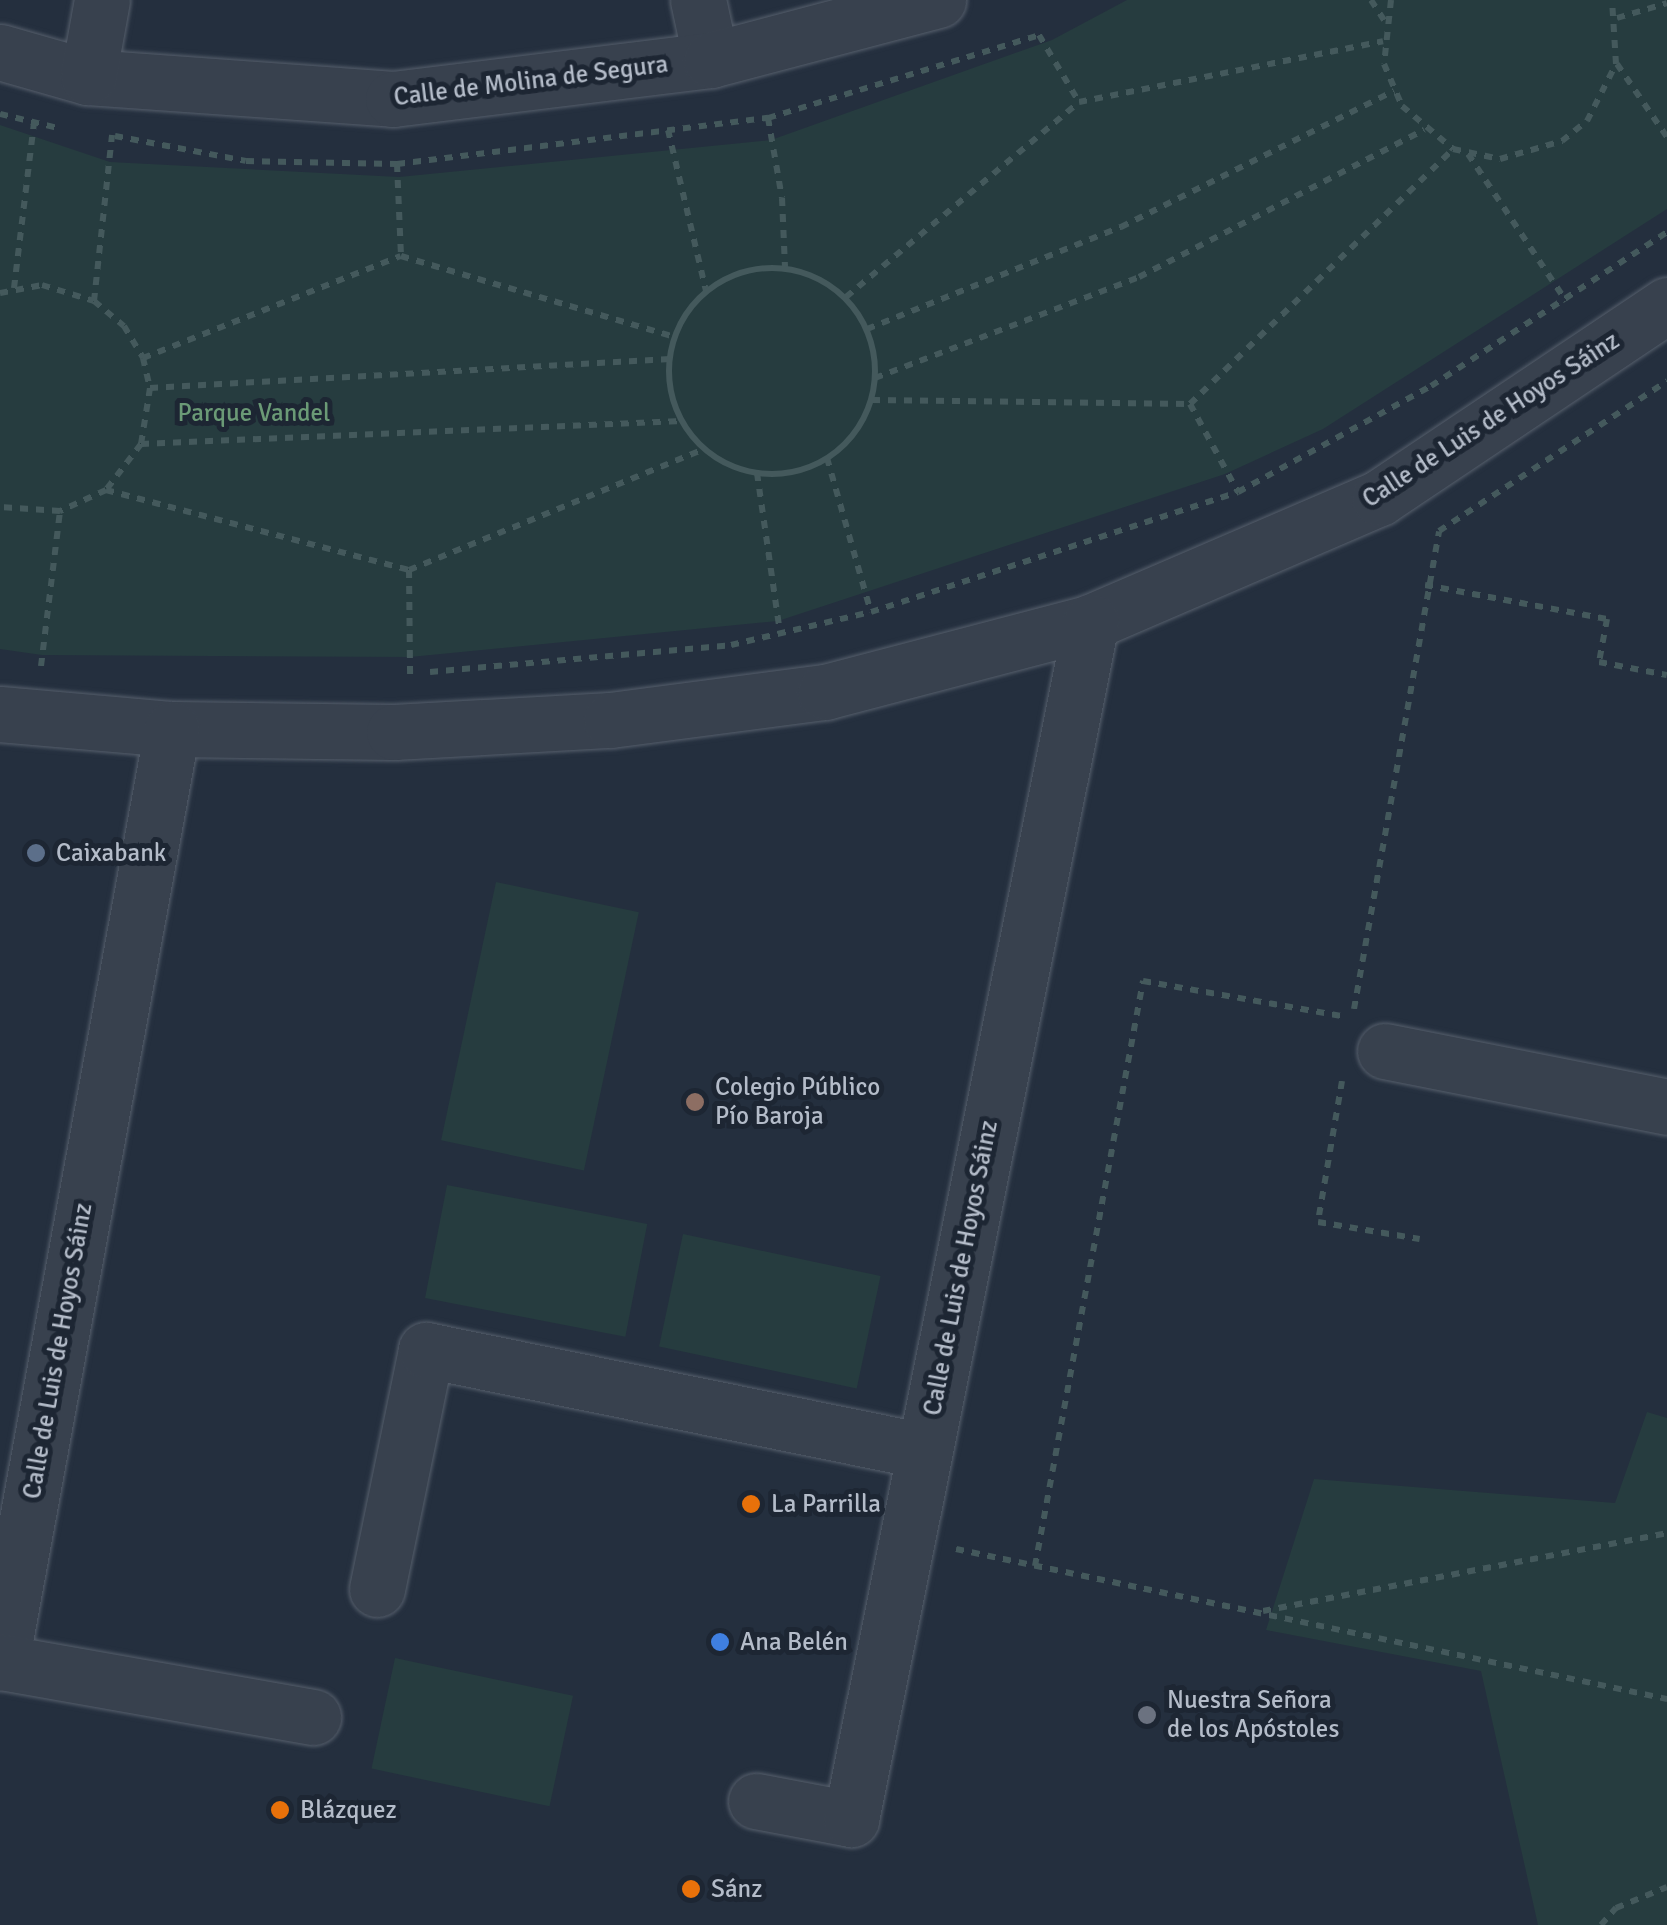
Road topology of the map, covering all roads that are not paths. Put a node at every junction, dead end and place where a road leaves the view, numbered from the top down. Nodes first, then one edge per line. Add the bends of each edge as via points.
1 (102, 0) edge
2 (698, 0) edge
3 (938, 0) edge
4 (0, 52) edge
5 (711, 60) junction
6 (88, 77) junction
7 (1667, 305) edge
8 (1090, 622) junction
9 (0, 714) edge
10 (172, 729) junction
11 (1357, 1045) road end
12 (1667, 1107) edge
13 (924, 1451) junction
14 (12, 1539) edge
15 (378, 1589) dead end
16 (0, 1662) edge
17 (314, 1718) dead end
18 (756, 1801) dead end

1 - 6 street
2 - 5 street
3 - 5 street, Calle de Molina de Segura
4 - 6 street, Calle de Molina de Segura
5 - 6 street, Calle de Molina de Segura via 393,99
7 - 8 street, Calle de Luis de Hoyos Sáinz via 1379,498
8 - 10 street, Calle de Luis de Hoyos Sáinz via 825,692 611,720 394,732
8 - 13 street, Calle de Luis de Hoyos Sáinz
9 - 10 street, Calle de Luis de Hoyos Sáinz
10 - 14 street, Calle de Luis de Hoyos Sáinz
11 - 12 street
13 - 15 street via 426,1350
13 - 18 street, Calle de Luis de Hoyos Sáinz via 851,1819
14 - 16 street, Calle de Luis de Hoyos Sáinz
16 - 17 street, Calle de Luis de Hoyos Sáinz

